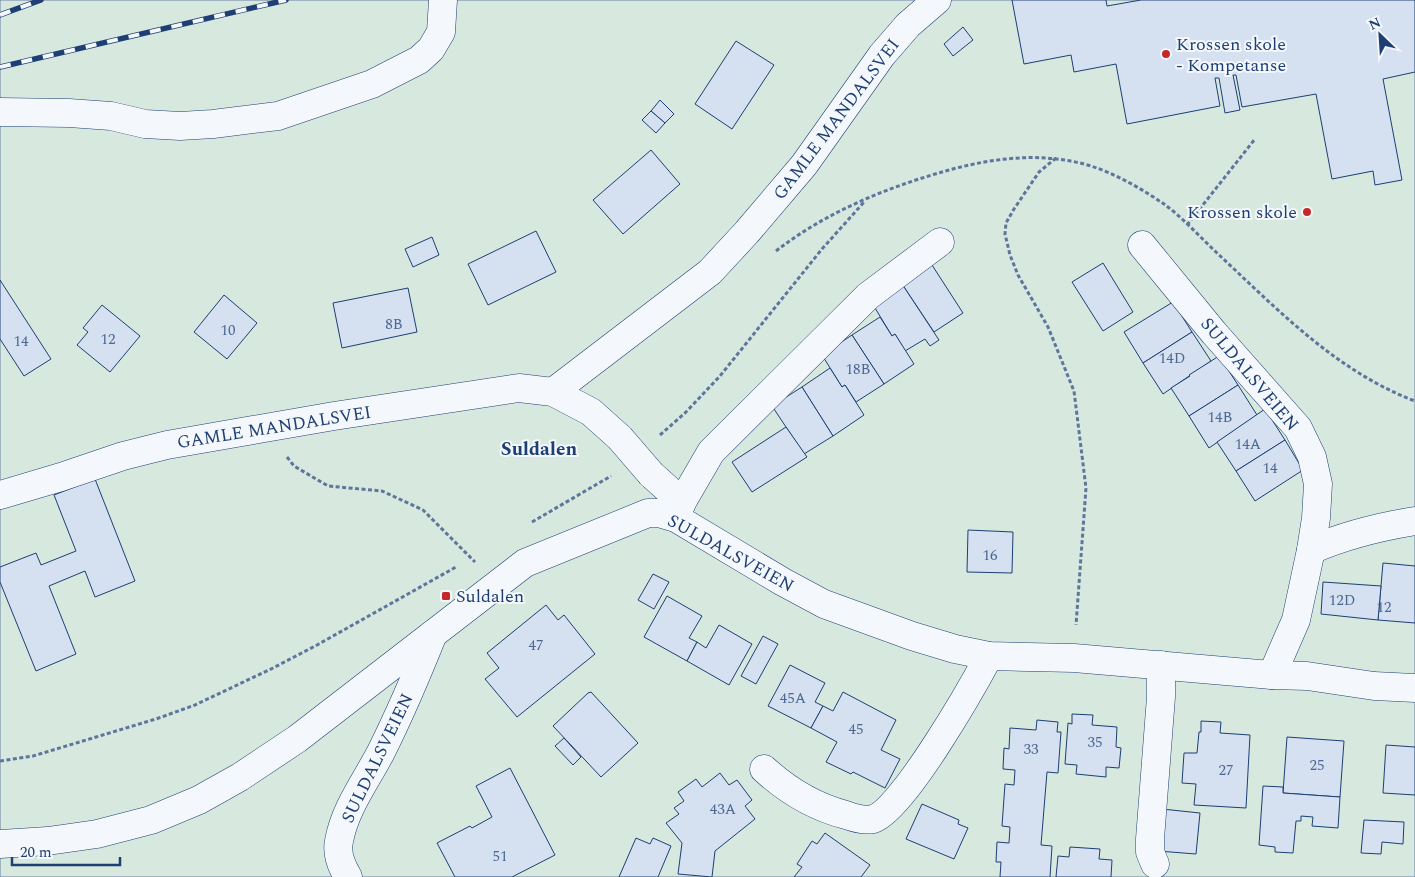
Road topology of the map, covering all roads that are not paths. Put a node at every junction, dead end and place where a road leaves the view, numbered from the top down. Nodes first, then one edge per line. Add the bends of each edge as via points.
1 (443, 0) edge
2 (936, 0) edge
3 (0, 112) edge
4 (940, 242) dead end
5 (1142, 244) dead end
6 (553, 392) junction
7 (0, 494) edge
8 (679, 510) junction
9 (1415, 521) edge
10 (1311, 550) junction
11 (434, 632) junction
12 (989, 656) junction
13 (1161, 665) junction
14 (1272, 675) junction
15 (1415, 688) edge
16 (764, 769) dead end
17 (0, 844) edge
18 (1155, 864) dead end
19 (348, 877) edge

1 - 3 street via 441,32 431,49 419,60 372,84 278,116 180,126 145,124 111,116
2 - 6 street, GAMLE MANDALSVEI via 908,24 882,55 804,165 710,272
4 - 8 street, SULDALSVEIEN via 868,296 711,452
5 - 10 street, SULDALSVEIEN via 1214,333 1298,428 1312,457 1318,484
6 - 7 street, GAMLE MANDALSVEI via 519,388 167,445
6 - 8 street, GAMLE MANDALSVEI, bridge via 591,412 620,438
8 - 11 street, SULDALSVEIEN via 641,514 525,563
8 - 12 street, SULDALSVEIEN via 783,582 824,604 912,636
9 - 10 street via 1336,539
10 - 14 street, SULDALSVEIEN via 1296,620
11 - 17 street via 296,739 199,800 151,820 97,834 48,842
11 - 19 street, SULDALSVEIEN via 380,754 347,812 338,843 341,865
12 - 13 street, SULDALSVEIEN
12 - 16 street via 967,697 907,787 886,811 872,819 858,819 828,811 780,784
13 - 14 street, SULDALSVEIEN
13 - 18 street via 1150,845
14 - 15 street, SULDALSVEIEN

